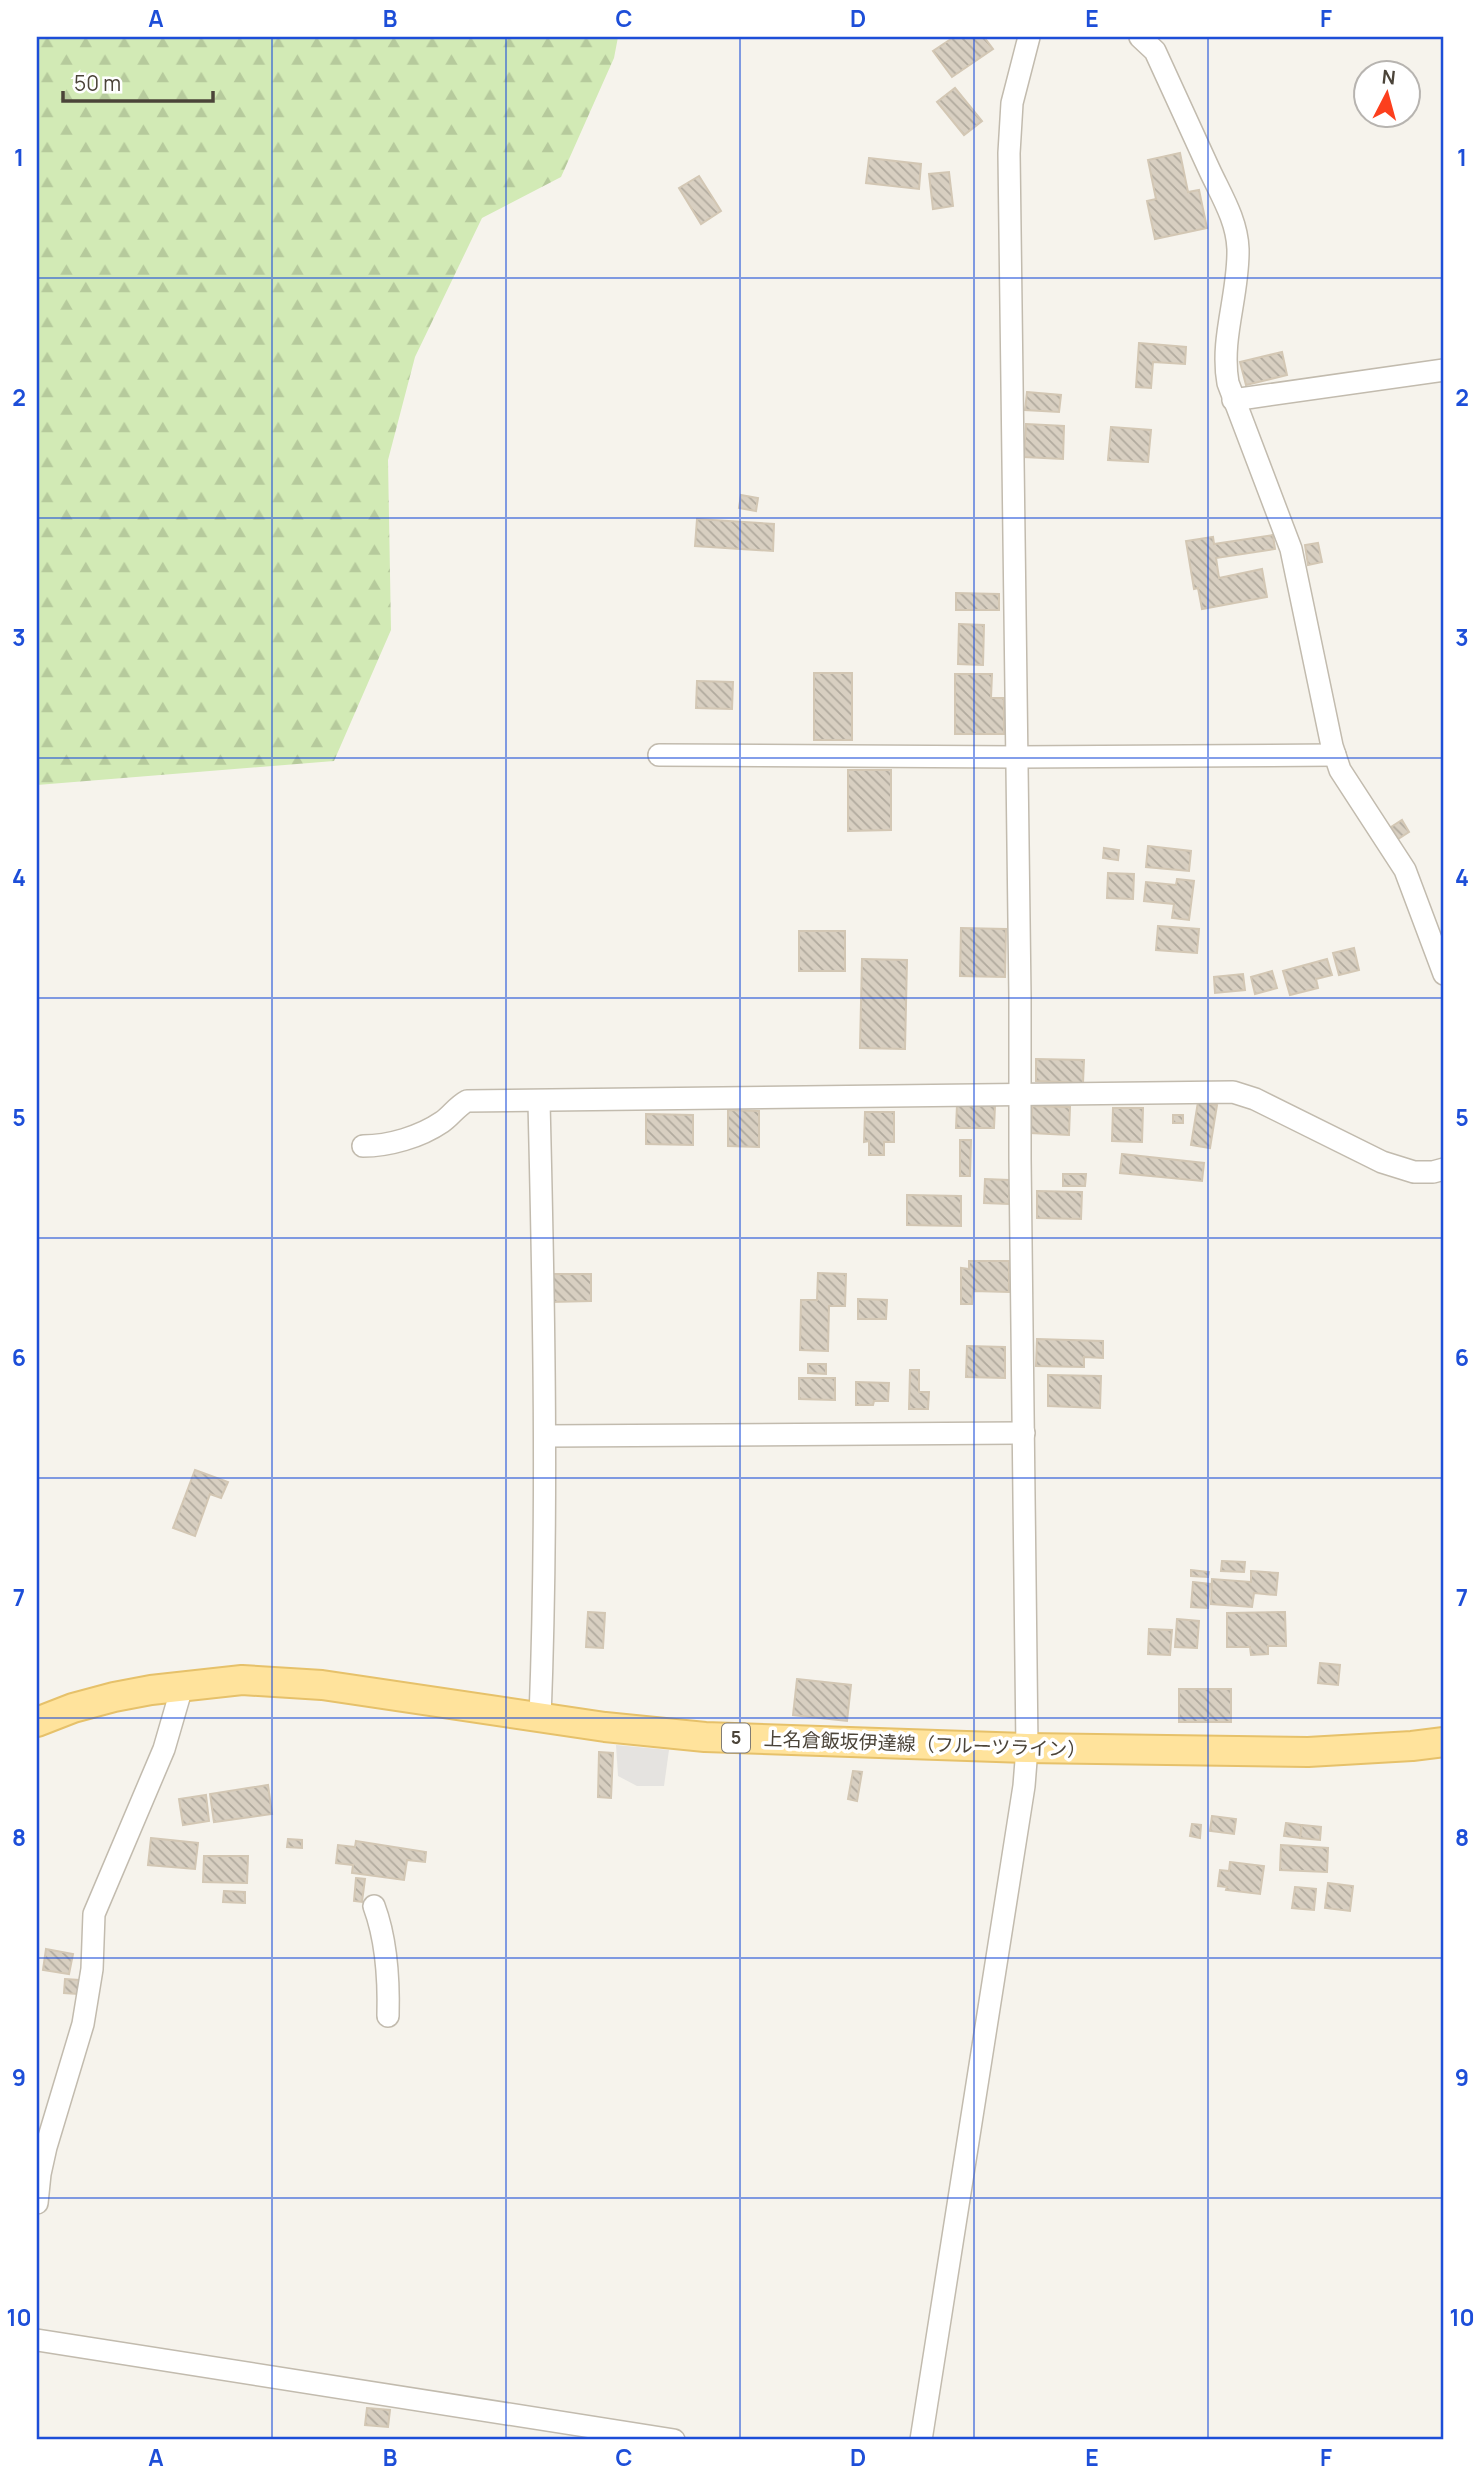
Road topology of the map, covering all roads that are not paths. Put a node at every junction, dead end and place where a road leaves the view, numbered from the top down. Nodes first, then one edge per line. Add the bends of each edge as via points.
1 (1029, 37) edge
2 (1140, 37) edge
3 (1444, 370) edge
4 (1233, 400) junction
5 (659, 755) dead end
6 (1335, 755) junction
7 (1017, 757) junction
8 (1444, 974) edge
9 (1020, 1094) junction
10 (539, 1102) junction
11 (363, 1146) dead end
12 (1444, 1170) edge
13 (1024, 1433) junction
14 (546, 1436) junction
15 (182, 1687) junction
16 (540, 1718) junction
17 (37, 1722) edge
18 (1444, 1742) edge
19 (1027, 1748) junction
20 (374, 1906) dead end
21 (388, 2016) dead end
22 (37, 2203) edge
23 (37, 2340) edge
24 (674, 2440) edge
25 (921, 2440) edge

1 - 7 street via 1012,103 1009,153
2 - 4 street via 1156,51 1231,215 1238,246 1237,276 1225,365
3 - 4 street
4 - 6 street via 1291,549
5 - 7 street
6 - 7 street
6 - 8 street via 1340,770 1405,870
7 - 9 street
9 - 10 street
9 - 12 street via 1233,1092 1255,1098 1382,1162 1414,1172
9 - 13 street
10 - 11 street via 467,1101 421,1134
10 - 14 street
13 - 14 street
13 - 19 street
14 - 16 street
15 - 16 main road, 上名倉飯坂伊達線（フルーツライン） / 5 via 242,1680 284,1682
15 - 17 main road, 上名倉飯坂伊達線（フルーツライン） / 5 via 114,1697
15 - 22 street via 163,1749 94,1914 83,2024 46,2147
16 - 19 main road, 上名倉飯坂伊達線（フルーツライン） / 5 via 705,1737
18 - 19 main road, 上名倉飯坂伊達線（フルーツライン） / 5 via 1308,1752
19 - 25 street
20 - 21 street via 385,1947
23 - 24 street

